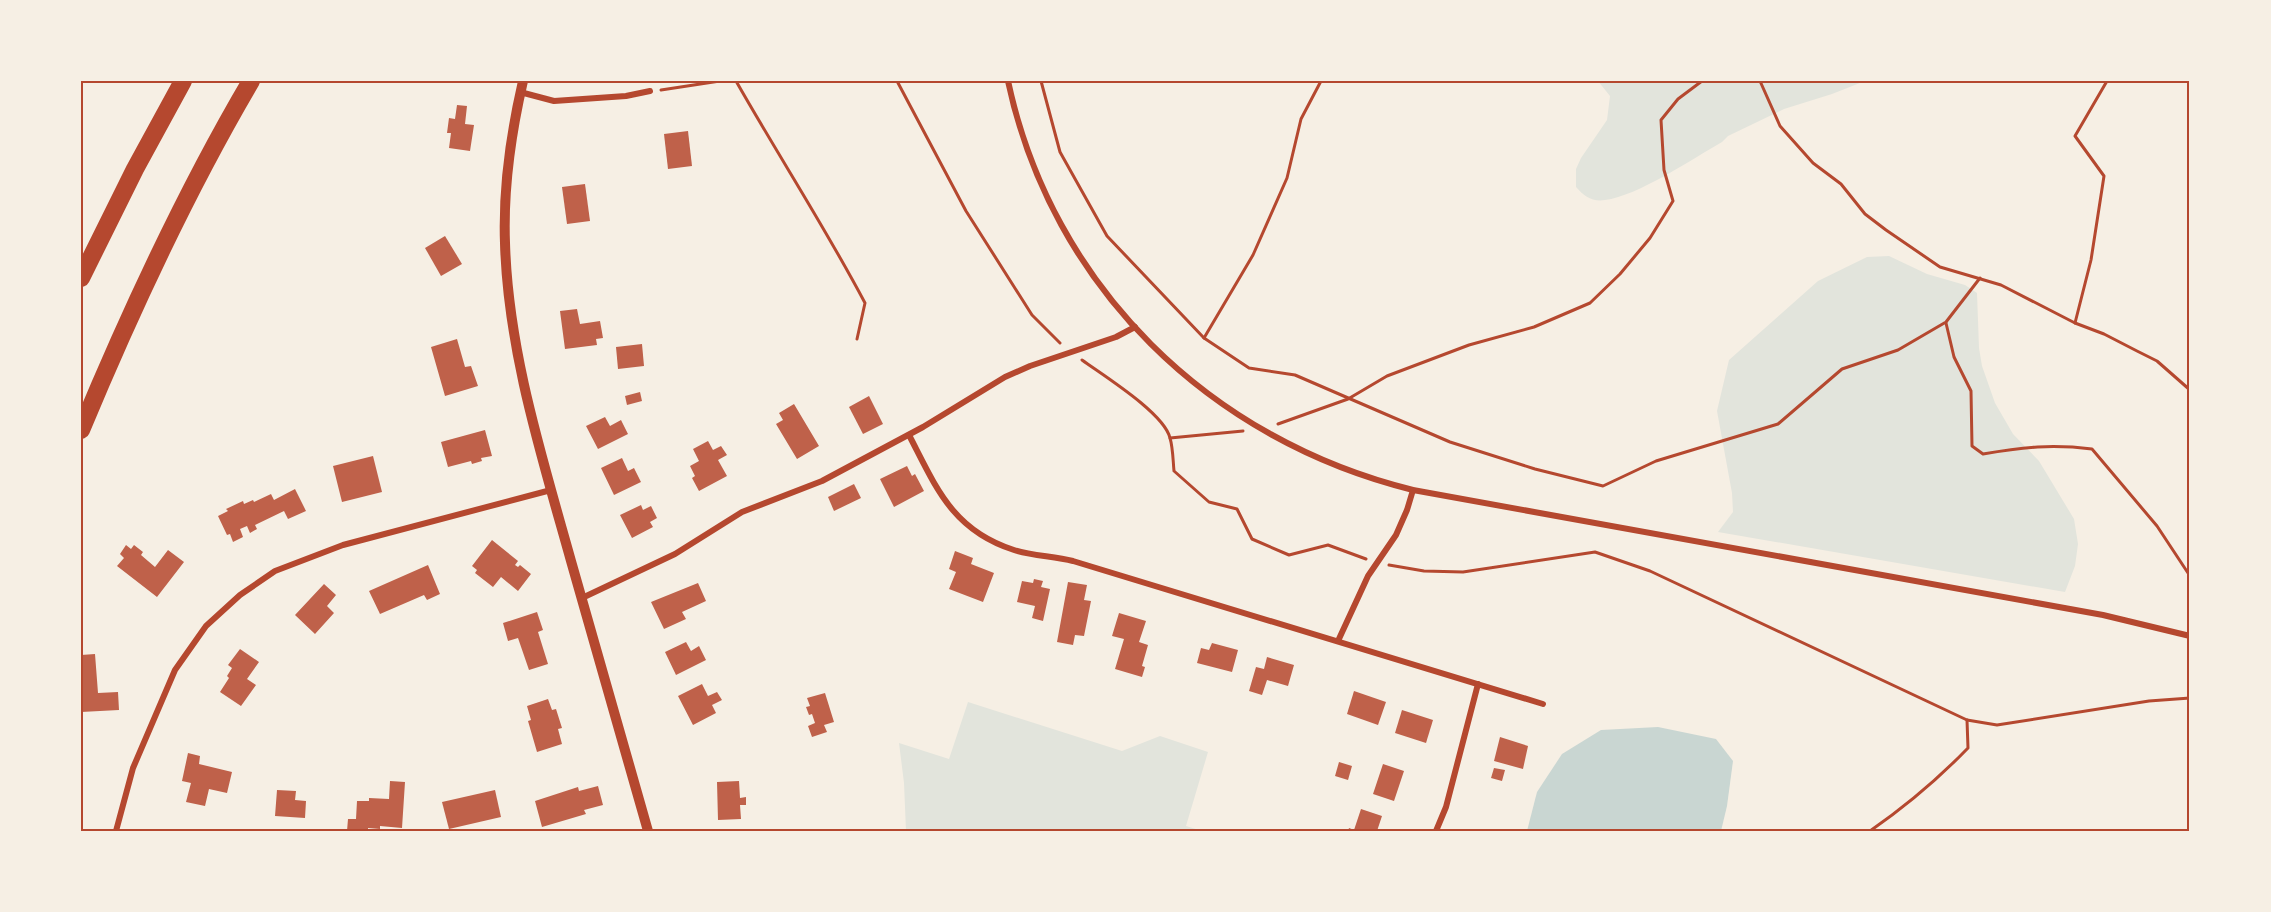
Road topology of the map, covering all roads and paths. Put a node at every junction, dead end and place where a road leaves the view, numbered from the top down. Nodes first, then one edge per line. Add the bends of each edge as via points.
1 (183, 81) edge
2 (251, 81) edge
3 (720, 81) edge
4 (736, 81) edge
5 (1008, 81) edge
6 (1041, 81) edge
7 (1321, 81) edge
8 (1702, 81) edge
9 (1761, 81) edge
10 (2107, 81) edge
11 (521, 86) edge
12 (650, 92) joint
13 (81, 278) edge
14 (1980, 278) junction
15 (1946, 322) junction
16 (2075, 323) junction
17 (1135, 327) junction
18 (1204, 338) junction
19 (857, 339) dead end
20 (2190, 390) edge
21 (1348, 399) junction
22 (81, 430) edge
23 (909, 435) junction
24 (551, 490) junction
25 (1413, 490) junction
26 (2190, 576) edge
27 (582, 598) junction
28 (2190, 636) edge
29 (1338, 641) junction
30 (1478, 684) junction
31 (1543, 704) dead end
32 (1967, 720) dead end
33 (116, 831) edge
34 (648, 831) edge
35 (1436, 831) edge
36 (1870, 831) edge

1 - 13 highway
2 - 22 highway via 169,233
3 - 12 path
4 - 19 path via 865,303
5 - 17 street via 1028,152 1056,214 1086,265
6 - 18 path via 1060,152 1107,236
7 - 18 path via 1301,119 1287,178 1253,255
8 - 21 path via 1678,99 1661,120 1664,170 1673,201 1620,274 1590,303 1534,327 1469,345 1387,376
9 - 14 path via 1780,126 1813,163 1841,184 1865,214 1940,267
10 - 16 path via 2075,136 2104,176 2091,260
11 - 12 street via 554,101
11 - 24 street via 507,180 506,269 519,357
14 - 15 path
14 - 16 path
15 - 21 path via 1898,350 1842,369 1778,424 1656,461 1603,486 1450,442
15 - 26 path via 1954,357 1971,391 1972,446 1983,454 2059,445 2092,449 2157,526
16 - 20 path via 2157,361
17 - 23 street via 1012,373
17 - 25 street via 1185,376 1248,422 1337,466
18 - 21 path via 1249,368 1295,375
23 - 27 street via 816,484 742,512 675,554
23 - 29 street via 950,508 972,528 999,544 1067,559
24 - 27 street
24 - 33 street via 343,545 274,571 240,595 206,626 175,670 133,768
25 - 28 street via 2103,615
25 - 29 street via 1396,535 1368,576
27 - 34 street
29 - 30 street
30 - 31 street
30 - 35 street
32 - 36 path via 1968,748 1936,781

